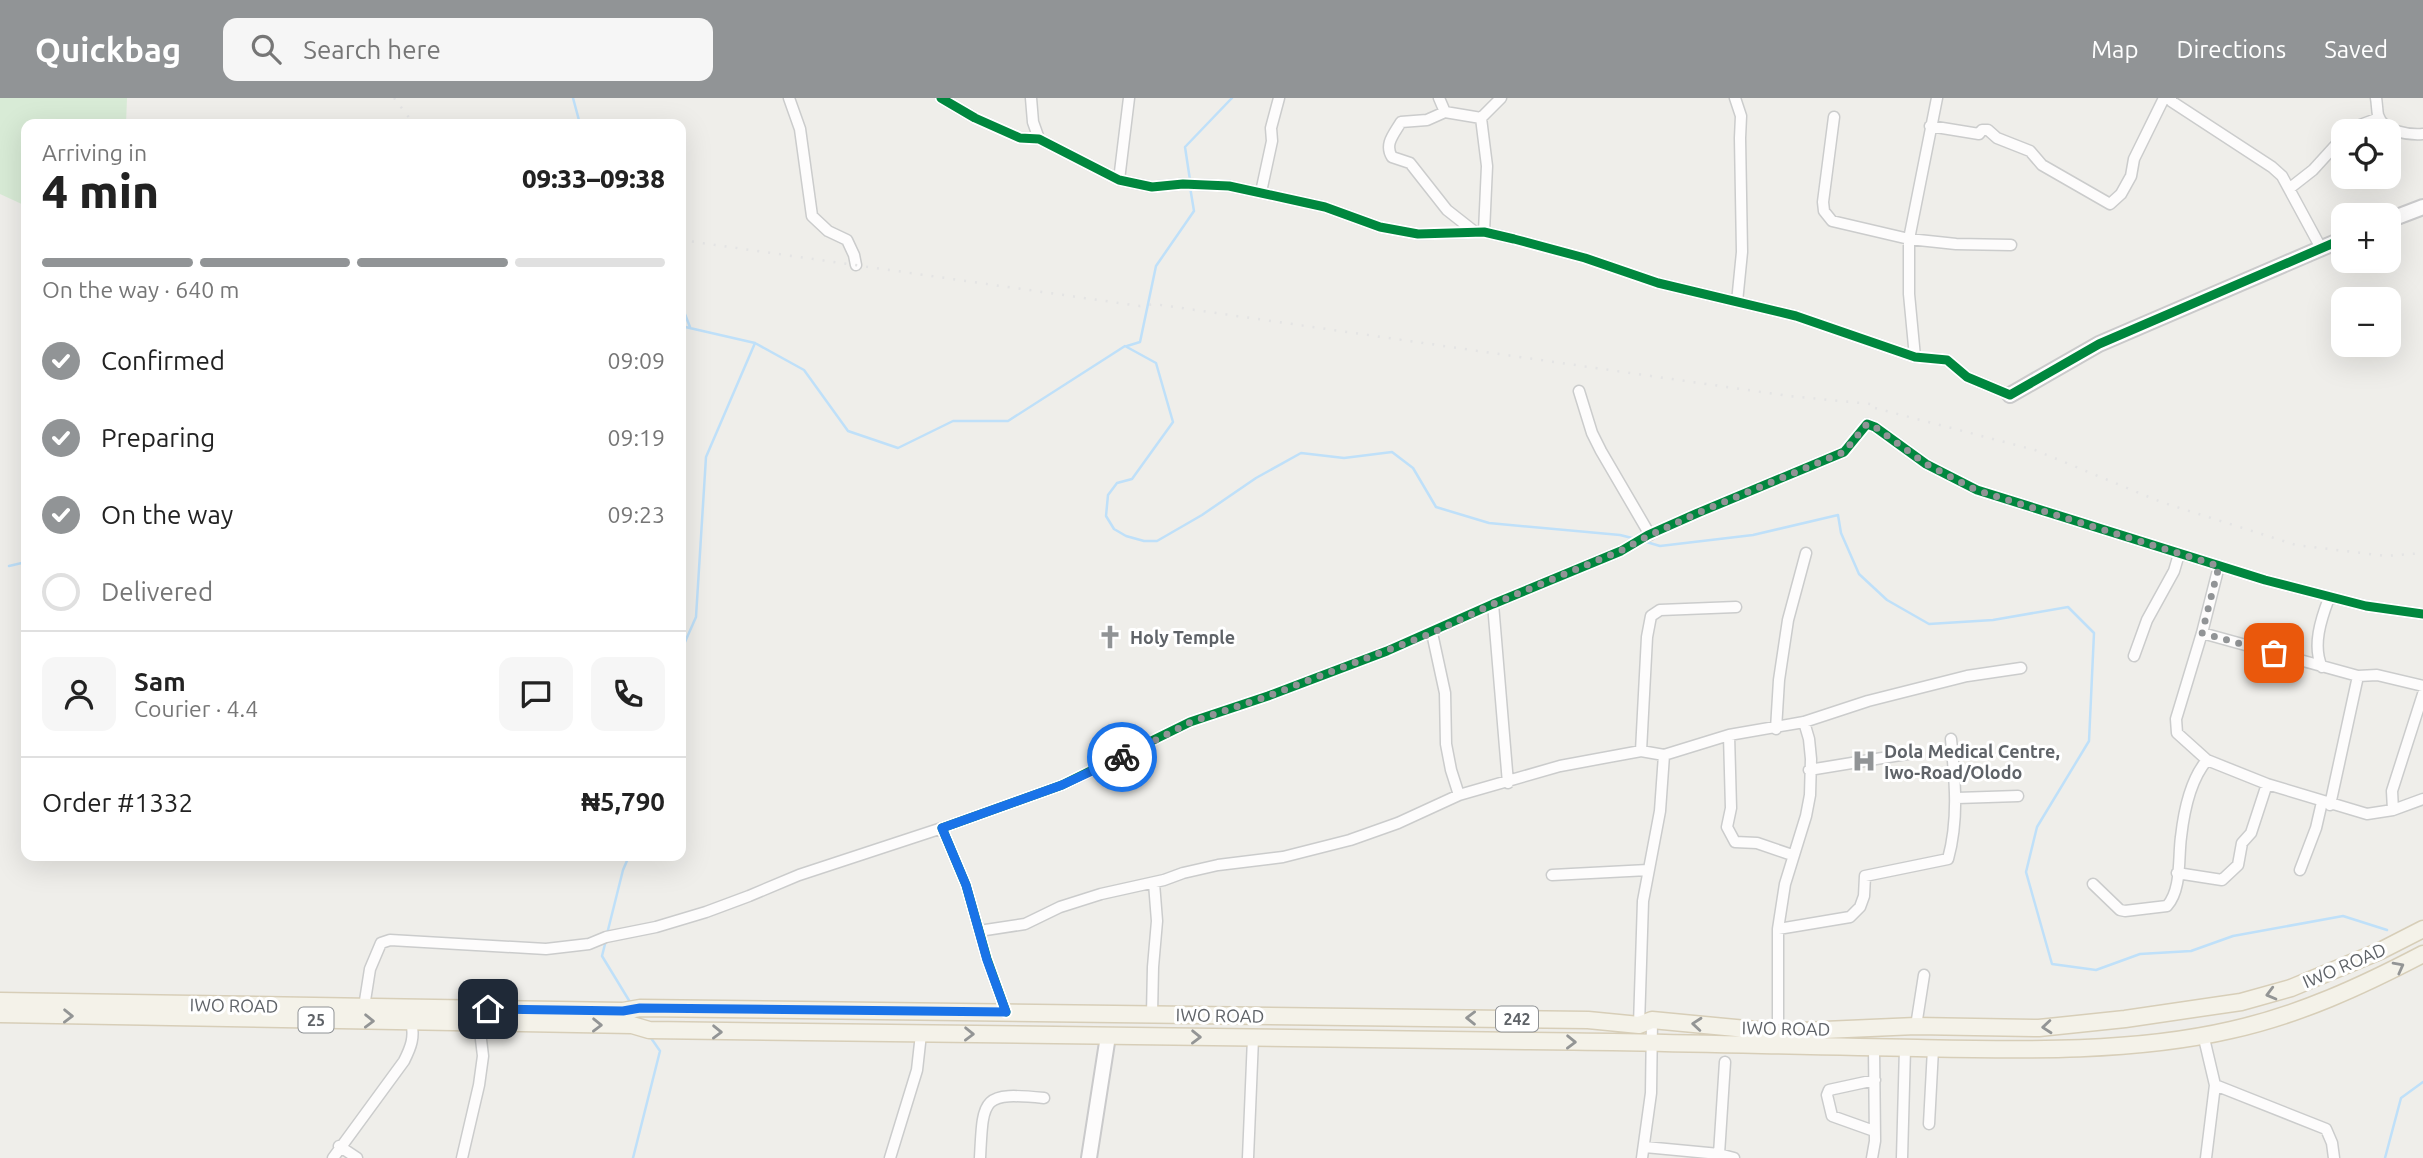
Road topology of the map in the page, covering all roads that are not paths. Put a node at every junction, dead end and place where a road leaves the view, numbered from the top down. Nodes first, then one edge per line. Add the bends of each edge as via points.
1 (789, 98) edge
2 (941, 98) edge
3 (1031, 98) edge
4 (1129, 98) edge
5 (1279, 98) edge
6 (1439, 98) edge
7 (1501, 98) edge
8 (1735, 98) edge
9 (1937, 98) edge
10 (2164, 98) edge
11 (2171, 98) edge
12 (2376, 98) edge
13 (1445, 112) junction
14 (1834, 117) dead end
15 (1481, 118) junction
16 (2379, 118) joint
17 (1930, 126) junction
18 (2423, 134) edge
19 (1039, 139) junction
20 (2331, 151) edge
21 (1119, 180) junction
22 (2290, 188) junction
23 (1261, 192) junction
24 (2423, 207) edge
25 (2401, 215) edge
26 (1480, 232) junction
27 (1909, 239) junction
28 (2331, 244) edge
29 (2011, 245) dead end
30 (2321, 248) junction
31 (856, 265) dead end
32 (1737, 302) junction
33 (1915, 357) junction
34 (1579, 391) dead end
35 (2010, 395) joint
36 (1649, 535) junction
37 (1806, 553) dead end
38 (2179, 554) junction
39 (2219, 566) junction
40 (2329, 598) junction
41 (1493, 604) junction
42 (1736, 607) dead end
43 (2423, 614) edge
44 (1432, 633) junction
45 (2202, 633) junction
46 (2134, 656) dead end
47 (2322, 667) junction
48 (2021, 668) dead end
49 (2358, 676) junction
50 (2423, 686) edge
51 (2423, 694) edge
52 (1804, 722) junction
53 (1776, 729) junction
54 (1729, 735) junction
55 (1951, 739) dead end
56 (1641, 751) junction
57 (1913, 753) dead end
58 (1664, 755) junction
59 (2207, 760) junction
60 (1810, 770) junction
61 (1508, 783) junction
62 (2267, 784) junction
63 (1459, 795) junction
64 (2018, 796) dead end
65 (1957, 798) junction
66 (2423, 799) edge
67 (2326, 804) junction
68 (2393, 810) junction
69 (942, 828) junction
70 (1792, 855) junction
71 (1648, 870) junction
72 (2300, 870) dead end
73 (2177, 873) junction
74 (1552, 875) dead end
75 (1154, 883) junction
76 (2093, 884) dead end
77 (1778, 929) junction
78 (2423, 929) edge
79 (979, 931) junction
80 (2423, 954) edge
81 (1924, 975) dead end
82 (0, 1001) edge
83 (364, 1007) junction
84 (163, 1010) junction
85 (1006, 1012) junction
86 (0, 1014) edge
87 (1152, 1014) junction
88 (411, 1021) junction
89 (478, 1023) junction
90 (1646, 1023) junction
91 (1916, 1026) junction
92 (1778, 1032) junction
93 (921, 1034) junction
94 (2203, 1034) junction
95 (1108, 1036) junction
96 (1253, 1038) junction
97 (1651, 1043) junction
98 (1874, 1048) junction
99 (1905, 1048) junction
100 (1933, 1049) junction
101 (1725, 1062) dead end
102 (1875, 1080) junction
103 (2215, 1085) junction
104 (1044, 1098) dead end
105 (1929, 1124) dead end
106 (1874, 1131) junction
107 (339, 1146) junction
108 (1645, 1147) junction
109 (1719, 1154) junction
110 (333, 1158) edge
111 (357, 1158) edge
112 (462, 1158) edge
113 (890, 1158) edge
114 (980, 1158) edge
115 (1089, 1158) edge
116 (1248, 1158) edge
117 (1642, 1158) edge
118 (1734, 1158) edge
119 (1872, 1158) edge
120 (1902, 1158) edge
121 (2206, 1158) edge
122 (2334, 1158) edge

1 - 31 street via 800,129 812,216 846,240
2 - 19 street via 1020,138
3 - 19 street
4 - 21 street
5 - 23 street
6 - 13 street
7 - 15 street
8 - 32 street via 1742,126 1742,252
9 - 17 street
10 - 17 street via 2134,159 2131,176 2110,204 2042,165 2030,151 1988,130 1979,134
11 - 22 street via 2272,167
12 - 16 street
13 - 15 street
13 - 26 street via 1427,120 1401,122 1389,152 1410,163 1447,210
14 - 27 street via 1824,211 1839,224
15 - 26 street via 1487,166
16 - 18 street via 2390,129
17 - 27 street
19 - 21 street
20 - 22 street
21 - 23 street via 1153,187 1195,184
22 - 30 street
23 - 26 street via 1325,207 1380,228 1418,234
24 - 25 street
26 - 32 street
27 - 29 street
27 - 33 street
28 - 30 street
30 - 35 street via 2099,344
32 - 33 street via 1796,316
33 - 35 street via 1947,360 1967,377
34 - 36 street via 1592,433
36 - 38 street via 1844,452 1867,424 1926,464 1976,490
36 - 41 street
37 - 53 street via 1788,620
38 - 39 street
38 - 46 street
39 - 40 street
39 - 45 street
40 - 43 street
40 - 47 street via 2319,624 2317,658
41 - 44 street
41 - 61 street
42 - 56 street via 1660,610 1651,616
44 - 63 street via 1445,693 1449,757
44 - 69 street via 1191,722 1062,785
45 - 47 street
45 - 59 street via 2175,726
47 - 49 street
48 - 52 street via 1968,676
49 - 50 street via 2377,675
49 - 67 street
51 - 68 street via 2392,790
52 - 53 street
52 - 60 street
53 - 54 street
54 - 58 street
54 - 70 street via 1731,808 1727,827 1735,842 1757,843
55 - 65 street
56 - 58 street
56 - 61 street via 1560,766
57 - 60 street
58 - 71 street via 1660,811
59 - 62 street
59 - 73 street via 2195,775
60 - 70 street via 1806,816
61 - 63 street
62 - 67 street
62 - 73 street via 2251,833 2242,843 2238,865 2222,880
63 - 75 street via 1350,839 1283,857 1218,865
64 - 65 street
65 - 77 street via 1948,859 1865,876 1864,897 1850,917
66 - 68 street
67 - 68 street via 2367,814
67 - 72 street
69 - 79 street
69 - 83 street via 799,874 706,912 589,944 546,949 390,940 381,943 370,969
70 - 77 street
71 - 74 street
71 - 90 street via 1642,923
73 - 76 street via 2174,895 2167,906 2146,909 2120,909
75 - 79 street via 1101,894 1025,924
75 - 87 street via 1157,921
77 - 92 street
78 -> 91 main road, IWO ROAD / 242 via 2291,988 2241,1002 2039,1028
79 - 85 street
94 -> 80 main road, IWO ROAD / 25 via 2309,1007
81 - 91 street
82 - 84 main road, IWO ROAD / 242
83 - 84 main road, IWO ROAD / 242
83 - 85 main road, IWO ROAD / 242
86 -> 84 main road, IWO ROAD / 25
84 -> 88 main road, IWO ROAD / 25
85 - 87 main road, IWO ROAD / 242
90 -> 87 main road, IWO ROAD / 242
88 - 89 main road, IWO ROAD / 25
88 - 107 street via 414,1034 404,1061
89 -> 93 main road, IWO ROAD / 25
89 - 112 street via 483,1056 480,1085
92 -> 90 main road, IWO ROAD / 242
90 - 97 street
91 - 92 main road, IWO ROAD / 242
93 -> 95 main road, IWO ROAD / 25
93 - 113 street via 917,1070
94 - 100 main road, IWO ROAD / 25 via 2087,1047
94 - 103 street
95 -> 96 main road, IWO ROAD / 25
95 - 115 street
96 -> 97 main road, IWO ROAD / 25
96 - 116 street
97 - 98 main road, IWO ROAD / 25
97 - 108 street
98 - 99 main road, IWO ROAD / 25
98 - 102 street
99 - 100 main road, IWO ROAD / 25
99 - 120 street
100 - 105 street
101 - 109 street
102 - 106 street
102 - 106 street via 1829,1090 1827,1095 1832,1116
103 - 121 street
103 - 122 street via 2326,1129
104 - 114 street via 1013,1095 989,1102
106 - 119 street
107 - 110 street
107 - 111 street
108 - 109 street
108 - 117 street
109 - 118 street

